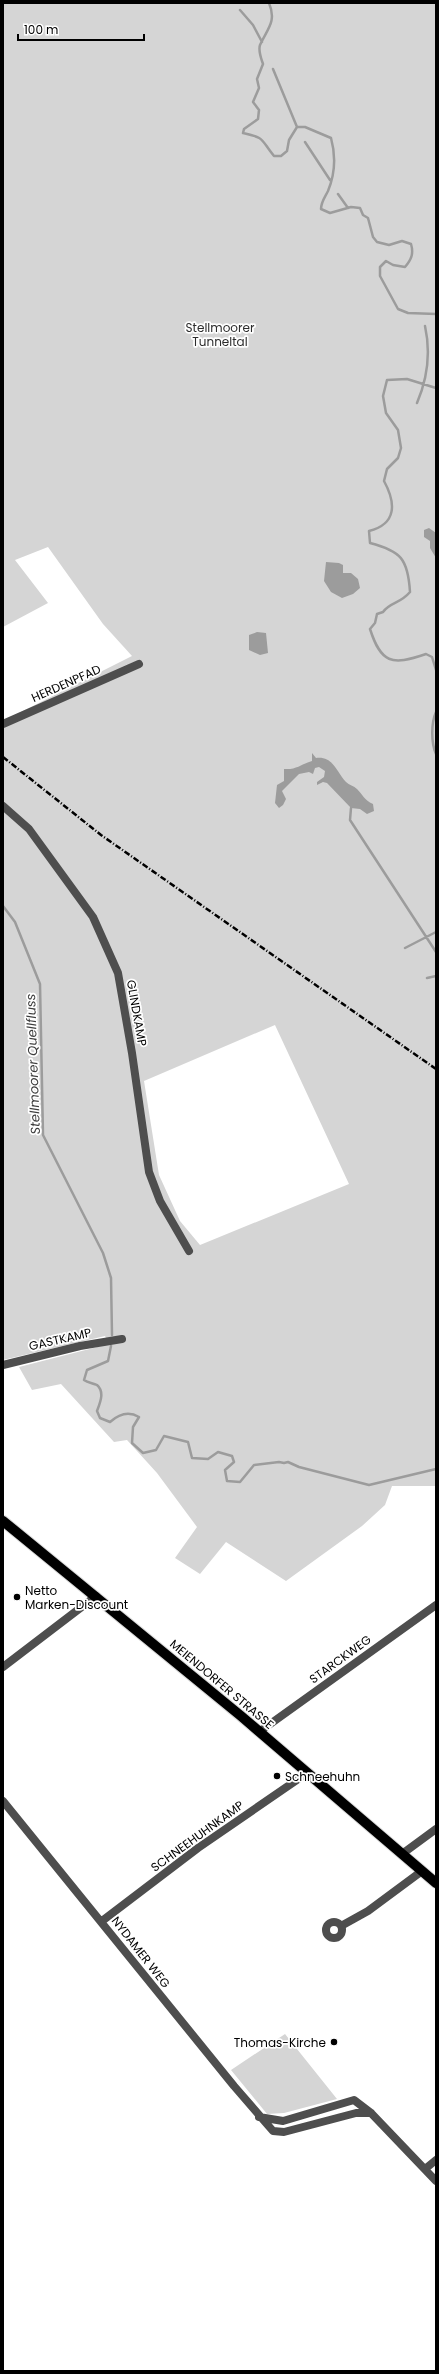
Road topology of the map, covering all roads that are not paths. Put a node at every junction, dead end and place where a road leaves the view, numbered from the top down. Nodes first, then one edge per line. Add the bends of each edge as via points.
1 (139, 664) dead end
2 (3, 724) edge
3 (3, 806) edge
4 (189, 1251) dead end
5 (122, 1339) dead end
6 (3, 1366) edge
7 (3, 1521) edge
8 (96, 1596) junction
9 (436, 1605) edge
10 (3, 1667) edge
11 (259, 1732) junction
12 (307, 1773) junction
13 (3, 1801) edge
14 (436, 1829) edge
15 (402, 1854) junction
16 (422, 1871) junction
17 (436, 1883) edge
18 (102, 1921) junction
19 (341, 1926) dead end
20 (371, 2114) junction
21 (260, 2117) junction
22 (436, 2160) edge
23 (425, 2169) junction
24 (436, 2181) edge

1 - 2 street, HERDENPFAD
3 - 4 street, GLINDKAMP via 29,829 93,917 118,973 149,1172 160,1201
5 - 6 street, GASTKAMP via 80,1346
7 - 8 main road, MEIENDORFER STRASSE
8 - 10 street
8 - 11 main road, MEIENDORFER STRASSE
9 - 11 street, STARCKWEG
11 - 12 main road, MEIENDORFER STRASSE
12 - 15 main road, MEIENDORFER STRASSE
12 - 18 street, SCHNEEHUHNKAMP via 198,1848
13 - 18 street, NYDAMER WEG
14 - 15 street
15 - 16 main road, MEIENDORFER STRASSE
16 - 17 main road, MEIENDORFER STRASSE
16 - 19 street via 368,1911
18 - 21 street, NYDAMER WEG
20 - 21 street via 354,2100 283,2121
20 - 21 street, NYDAMER WEG via 356,2113 284,2132 273,2131
20 - 23 street
22 - 23 street
23 - 24 street

